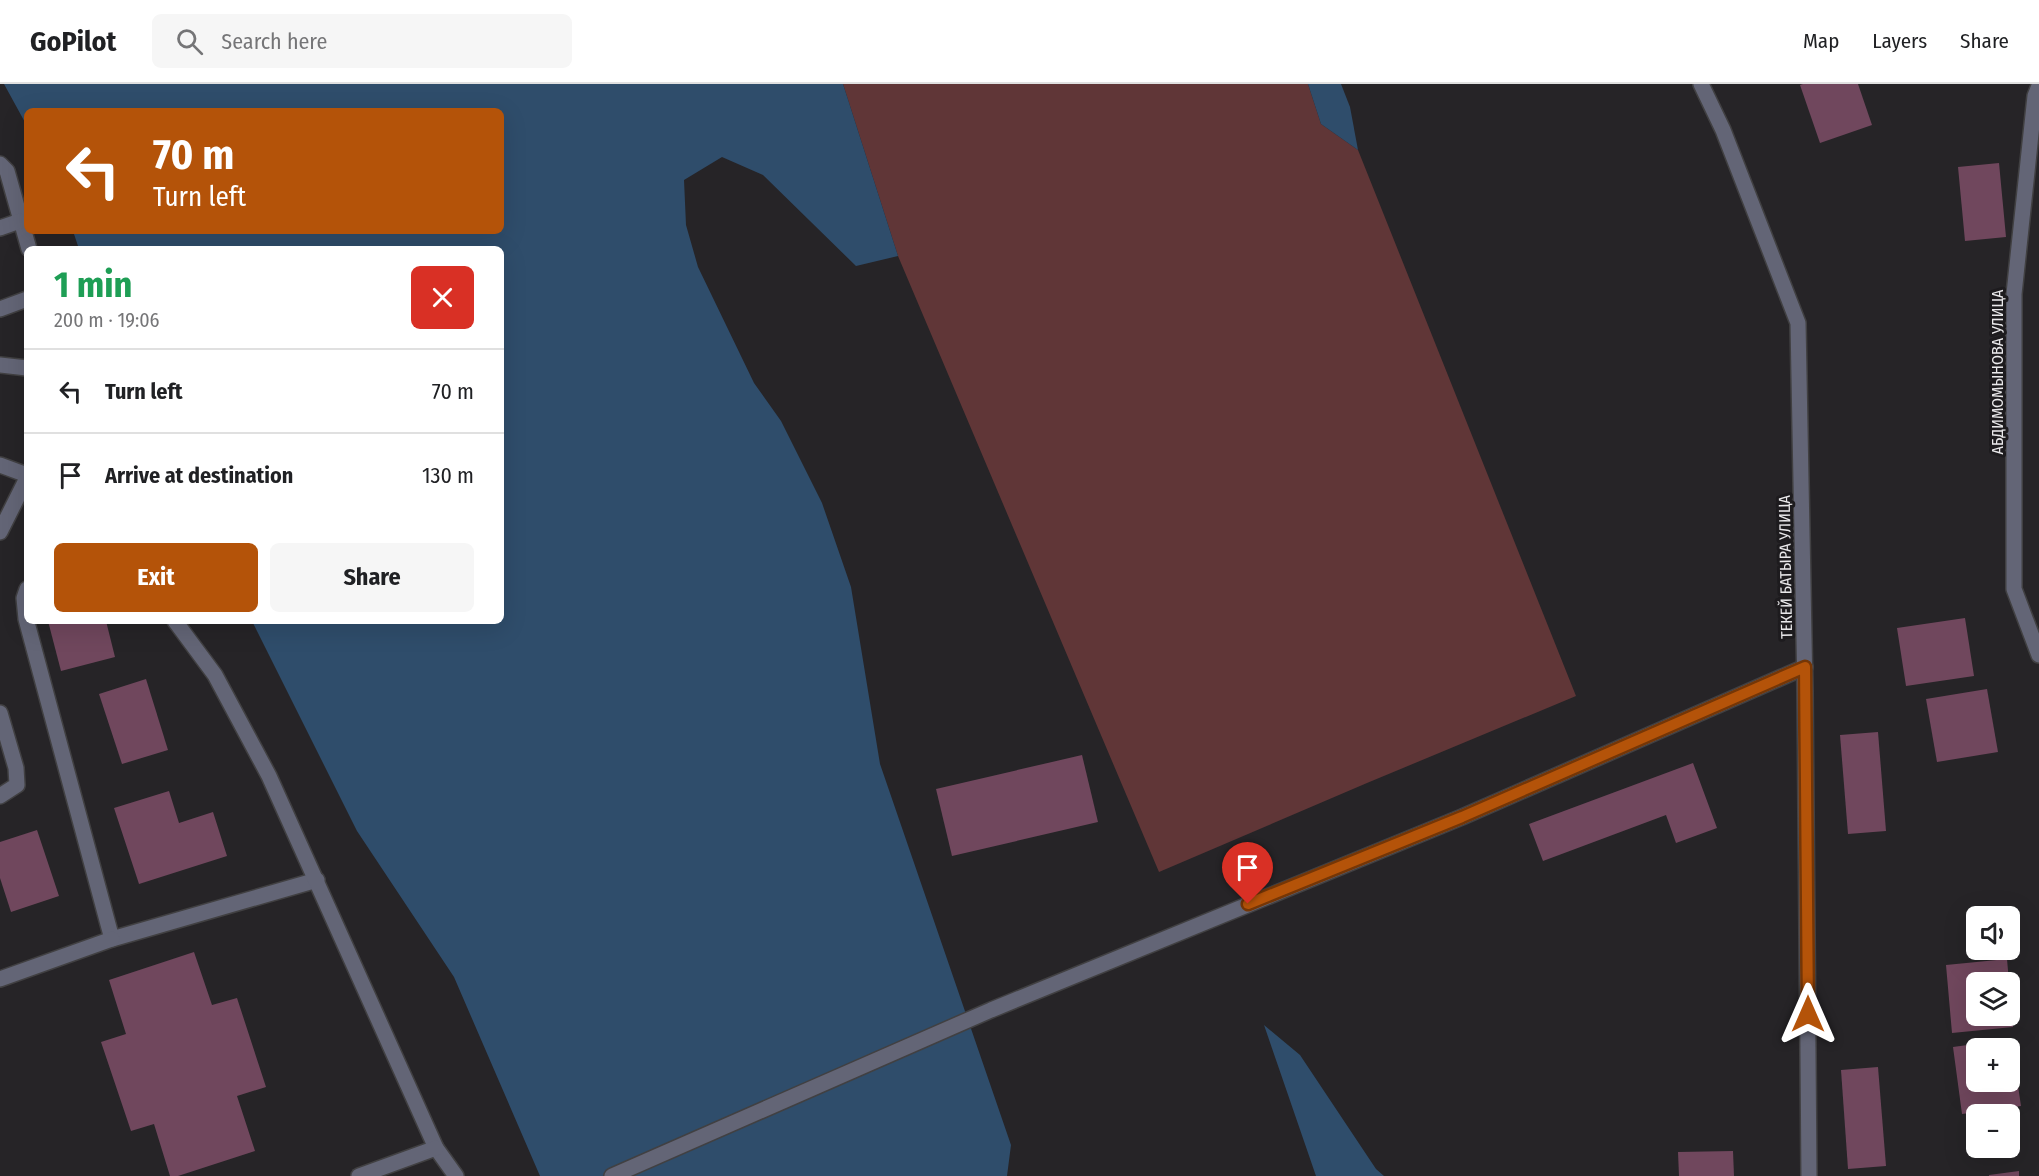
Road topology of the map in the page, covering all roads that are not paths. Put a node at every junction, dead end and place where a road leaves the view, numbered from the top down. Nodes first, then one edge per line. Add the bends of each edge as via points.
1 (1701, 84) edge
2 (2039, 86) edge
3 (0, 164) edge
4 (20, 221) junction
5 (0, 228) edge
6 (24, 233) edge
7 (24, 300) edge
8 (0, 309) edge
9 (0, 365) edge
10 (24, 368) edge
11 (0, 465) edge
12 (24, 475) edge
13 (24, 482) edge
14 (0, 532) edge
15 (27, 624) edge
16 (177, 624) edge
17 (2039, 655) edge
18 (1805, 667) junction
19 (0, 713) edge
20 (0, 796) edge
21 (317, 880) junction
22 (112, 939) junction
23 (0, 979) edge
24 (435, 1148) junction
25 (358, 1176) edge
26 (456, 1176) edge
27 (612, 1176) edge
28 (1809, 1176) edge

1 - 18 street, ТЕКЕЙ БАТЫРА УЛИЦА via 1723,130 1798,322
2 - 17 street, АБДИМОМЫНОВА УЛИЦА via 2014,294 2014,589
3 - 4 street via 7,171
4 - 5 street
4 - 6 street
7 - 8 street
9 - 10 street
11 - 12 street
13 - 14 street
15 - 22 street
16 - 21 street via 215,675 269,776
18 - 27 street via 1462,817 992,1010
18 - 28 street, ТЕКЕЙ БАТЫРА УЛИЦА
19 - 20 street via 17,785
21 - 22 street
21 - 24 street
22 - 23 street
24 - 25 street
24 - 26 street

